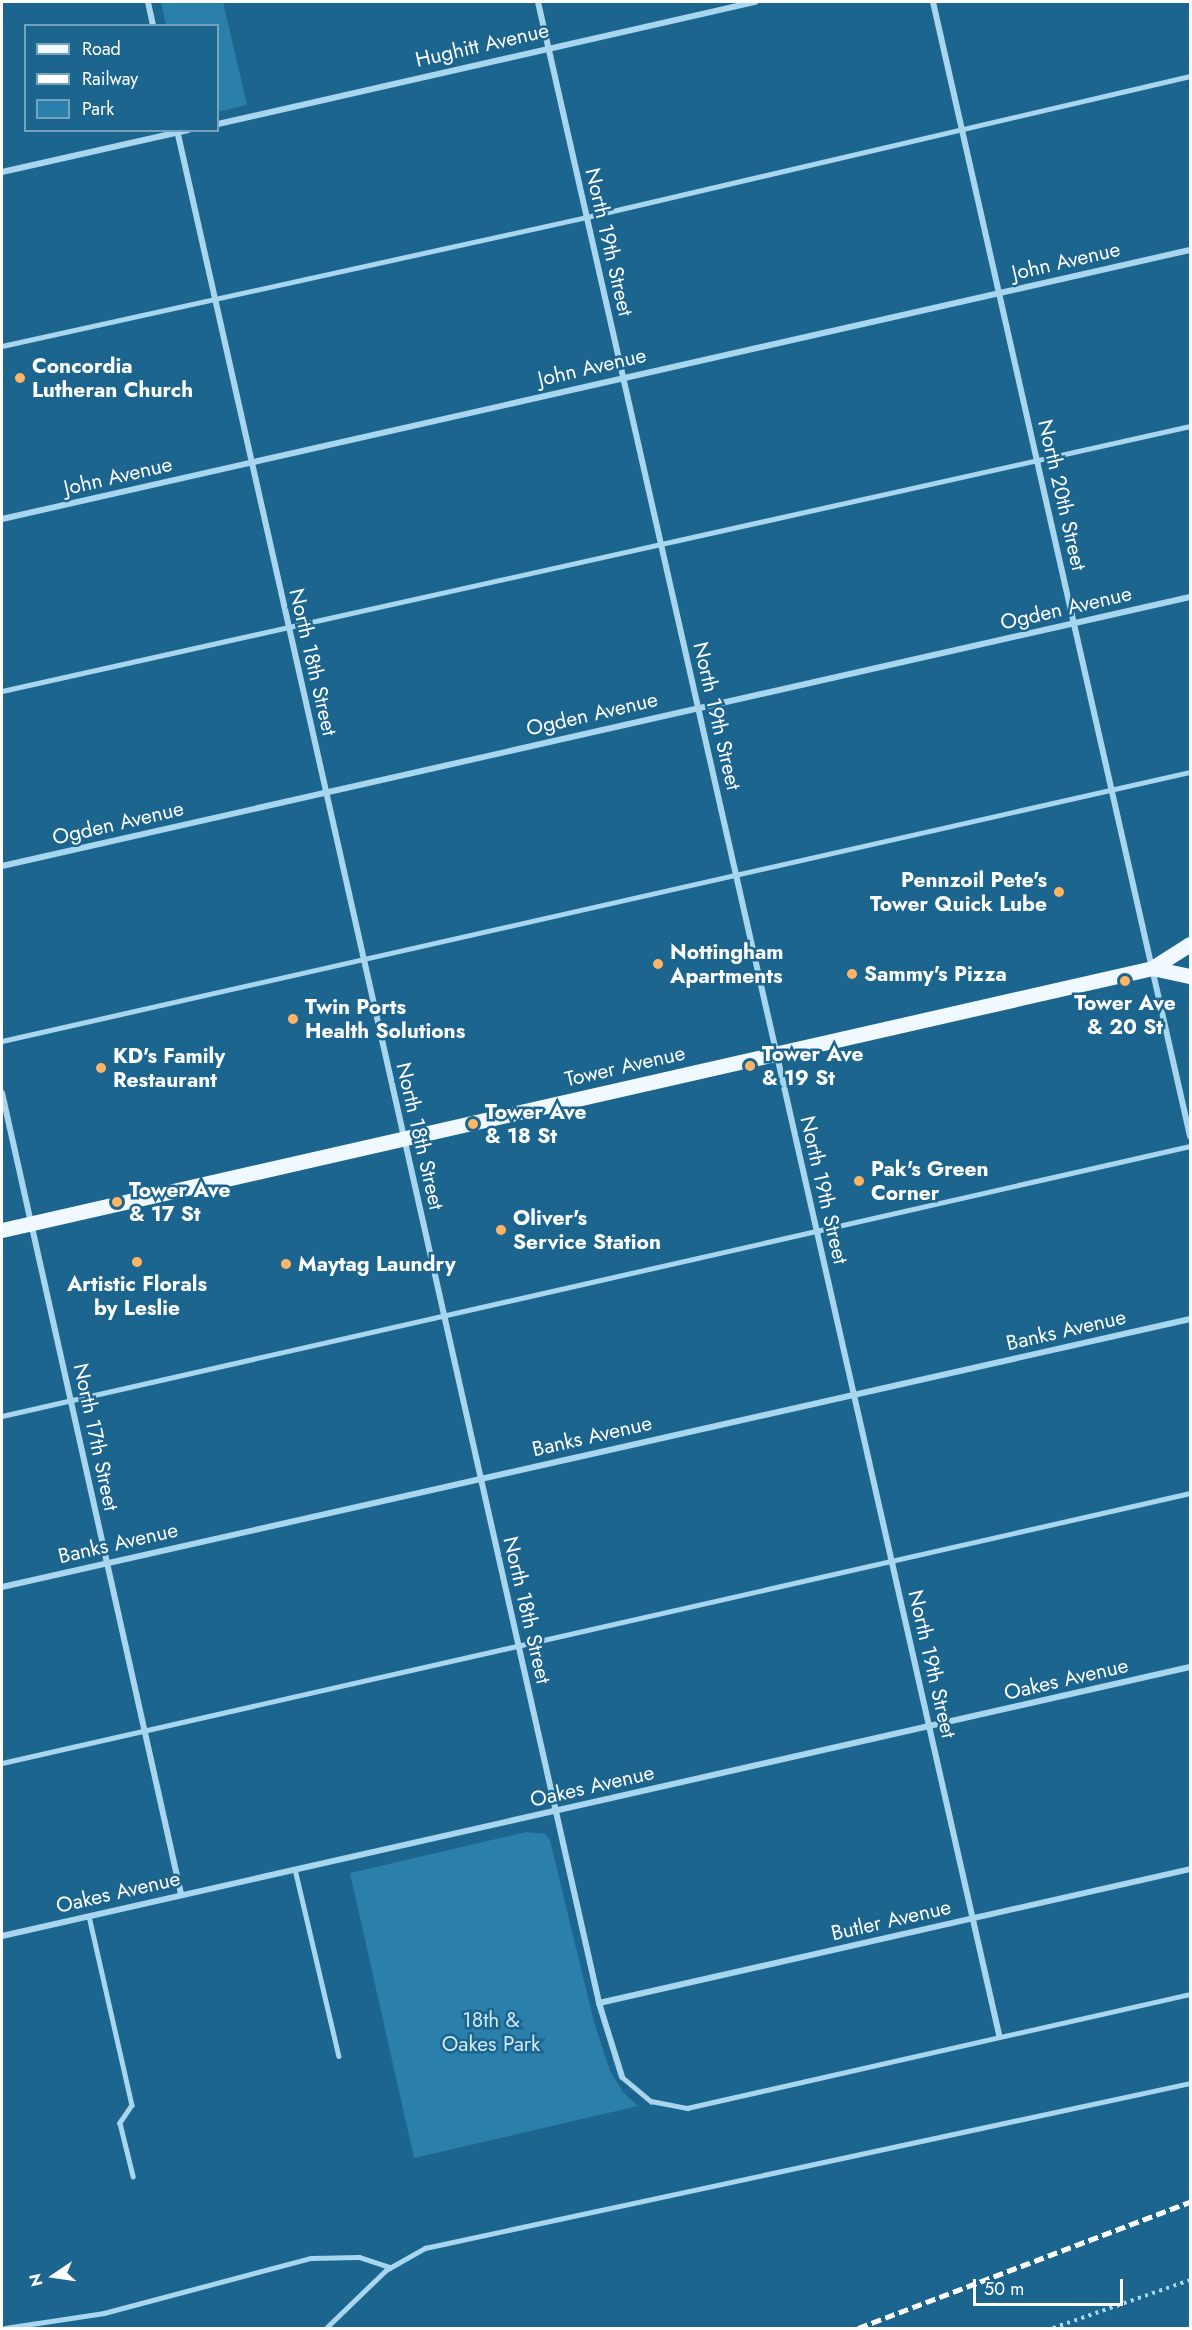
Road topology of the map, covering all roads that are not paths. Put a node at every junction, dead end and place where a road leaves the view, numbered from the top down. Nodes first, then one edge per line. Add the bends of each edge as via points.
1 (148, 2) edge
2 (538, 2) edge
3 (755, 2) edge
4 (933, 2) edge
5 (153, 24) edge
6 (548, 47) junction
7 (1191, 76) edge
8 (219, 124) edge
9 (962, 129) junction
10 (177, 132) edge
11 (2, 172) edge
12 (587, 217) junction
13 (1191, 250) edge
14 (999, 293) junction
15 (214, 297) junction
16 (2, 346) edge
17 (623, 377) junction
18 (1191, 426) edge
19 (1037, 460) junction
20 (251, 462) junction
21 (2, 519) edge
22 (661, 545) junction
23 (1191, 597) edge
24 (1074, 623) junction
25 (288, 626) junction
26 (2, 691) edge
27 (698, 707) junction
28 (1191, 772) edge
29 (1112, 790) junction
30 (325, 792) junction
31 (2, 866) edge
32 (735, 873) junction
33 (1191, 944) edge
34 (363, 959) junction
35 (1152, 968) junction
36 (1191, 976) edge
37 (2, 1041) edge
38 (777, 1053) junction
39 (2, 1093) edge
40 (1191, 1136) edge
41 (403, 1138) junction
42 (1191, 1146) edge
43 (30, 1223) junction
44 (2, 1230) edge
45 (817, 1230) junction
46 (443, 1317) junction
47 (1191, 1319) edge
48 (854, 1394) junction
49 (70, 1400) junction
50 (2, 1416) edge
51 (480, 1478) junction
52 (1191, 1493) edge
53 (892, 1562) junction
54 (106, 1563) junction
55 (2, 1587) edge
56 (518, 1646) junction
57 (1191, 1667) edge
58 (929, 1727) junction
59 (144, 1730) junction
60 (2, 1763) edge
61 (556, 1811) junction
62 (295, 1869) junction
63 (1191, 1869) edge
64 (182, 1894) junction
65 (89, 1916) junction
66 (971, 1918) junction
67 (2, 1936) edge
68 (1191, 1994) edge
69 (598, 2003) junction
70 (999, 2035) junction
71 (339, 2056) dead end
72 (621, 2077) joint
73 (1191, 2083) edge
74 (133, 2176) dead end
75 (390, 2267) junction
76 (6, 2328) edge
77 (326, 2328) edge

1 - 5 street
2 - 6 street, North 19th Street
3 - 6 street, Hughitt Avenue
4 - 9 street, North 20th Street
6 - 8 street, Hughitt Avenue
6 - 12 street, North 19th Street
7 - 9 lane
9 - 12 lane
9 - 14 street, North 20th Street
10 - 11 street
10 - 15 street, North 18th Street
12 - 15 lane
12 - 17 street, North 19th Street
13 - 14 street, John Avenue
14 - 17 street, John Avenue
14 - 19 street, North 20th Street
15 - 16 lane
15 - 20 street, North 18th Street
17 - 20 street, John Avenue
17 - 22 street, North 19th Street
18 - 19 lane
19 - 22 lane
19 - 24 street, North 20th Street
20 - 21 street, John Avenue
20 - 25 street, North 18th Street
22 - 25 lane
22 - 27 street, North 19th Street
23 - 24 street, Ogden Avenue
24 - 27 street, Ogden Avenue
24 - 29 street, North 20th Street
25 - 26 lane
25 - 30 street, North 18th Street
27 - 30 street, Ogden Avenue
27 - 32 street, North 19th Street
28 - 29 lane
29 - 32 lane
29 - 35 street, North 20th Street
30 - 31 street, Ogden Avenue
30 - 34 street, North 18th Street
32 - 34 lane
32 - 38 street, North 19th Street
33 - 35 main road, Tower Avenue
34 - 37 lane
34 - 41 street, North 18th Street
35 - 36 main road, Tower Avenue
35 - 38 main road, Tower Avenue
35 - 40 street, North 20th Street
38 - 41 main road, Tower Avenue
38 - 45 street, North 19th Street
39 - 43 street, North 17th Street
41 - 43 main road, Tower Avenue
41 - 46 street, North 18th Street
42 - 45 lane
43 - 44 main road, Tower Avenue
43 - 49 street, North 17th Street
45 - 46 lane
45 - 48 street, North 19th Street
46 - 49 lane
46 - 51 street, North 18th Street
47 - 48 street, Banks Avenue
48 - 51 street, Banks Avenue
48 - 53 street, North 19th Street
49 - 50 lane
49 - 54 street, North 17th Street
51 - 54 street, Banks Avenue
51 - 56 street, North 18th Street
52 - 53 lane
53 - 56 lane
53 - 58 street, North 19th Street
54 - 55 street, Banks Avenue
54 - 59 street, North 17th Street
56 - 59 lane
56 - 61 street, North 18th Street
57 - 58 street, Oakes Avenue
58 - 61 street, Oakes Avenue
58 - 66 street, North 19th Street
59 - 60 lane
59 - 64 street, North 17th Street
61 - 62 street, Oakes Avenue
61 - 69 street, North 18th Street
62 - 64 street, Oakes Avenue
62 - 71 lane
63 - 66 street, Butler Avenue
64 - 65 street, Oakes Avenue
65 - 67 street, Oakes Avenue
65 - 74 lane via 132,2105 120,2123
66 - 69 street, Butler Avenue
66 - 70 street, North 19th Street
68 - 70 lane
69 - 72 street, North 18th Street
70 - 72 lane via 687,2108 651,2101
73 - 75 lane via 446,2242 414,2252
75 - 76 lane via 360,2257 311,2258 104,2313
75 - 77 lane

